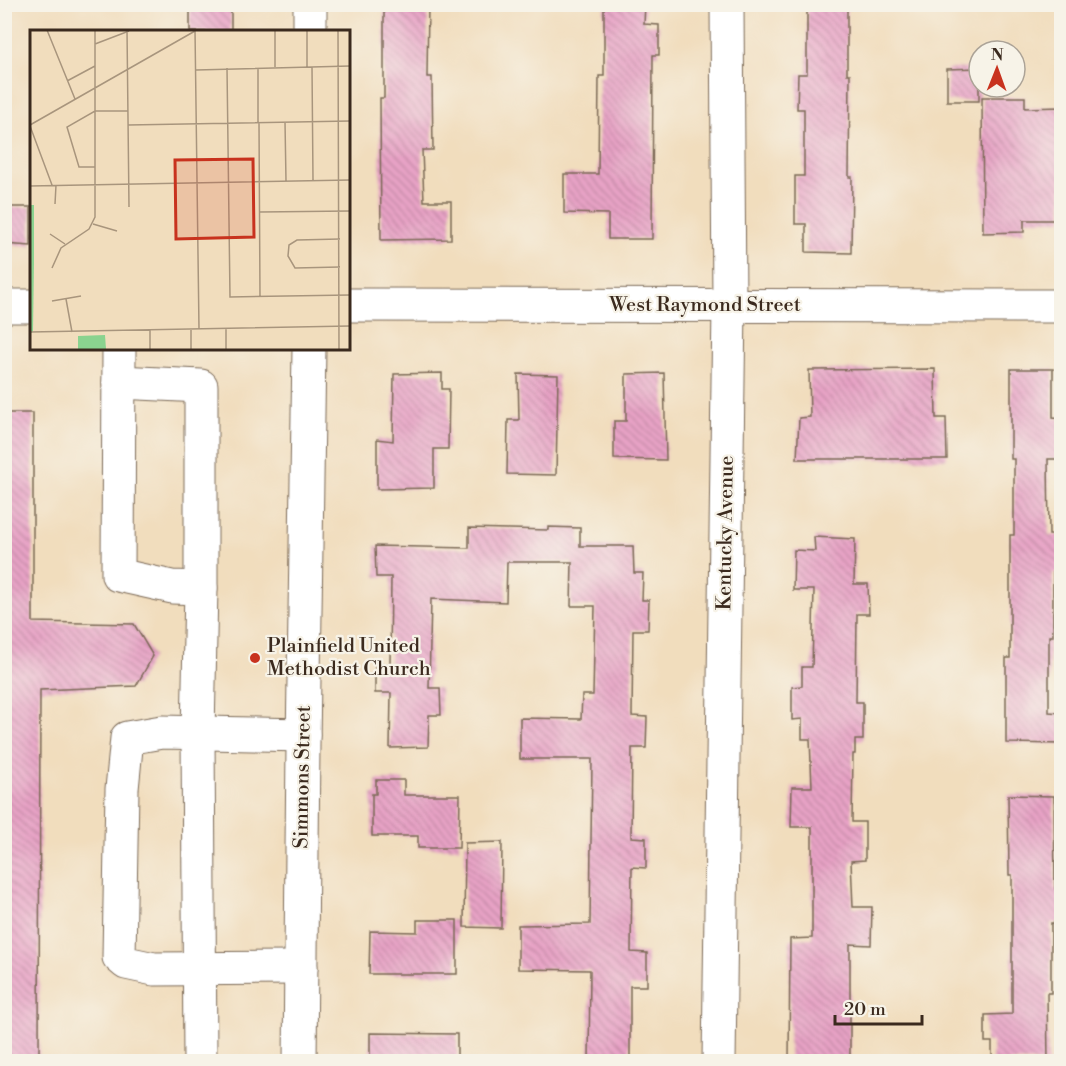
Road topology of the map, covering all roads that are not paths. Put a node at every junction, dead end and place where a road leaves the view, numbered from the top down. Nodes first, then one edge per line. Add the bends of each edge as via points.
1 (310, 4) edge
2 (727, 4) edge
3 (310, 30) edge
4 (350, 305) edge
5 (729, 305) junction
6 (4, 306) edge
7 (30, 306) edge
8 (1062, 306) edge
9 (119, 350) edge
10 (309, 350) edge
11 (119, 382) junction
12 (201, 588) junction
13 (198, 733) junction
14 (303, 735) junction
15 (301, 968) junction
16 (201, 969) junction
17 (200, 1062) edge
18 (300, 1062) edge
19 (719, 1062) edge

1 - 3 street
2 - 5 street, Kentucky Avenue
4 - 5 street, West Raymond Street
5 - 8 street, West Raymond Street
5 - 19 street, Kentucky Avenue
6 - 7 street
9 - 11 street
10 - 14 street, Simmons Street
11 - 12 street via 118,575 172,587
11 - 12 street via 201,386
12 - 13 street
13 - 14 street
13 - 16 street
13 - 16 street via 162,732 127,738 122,789 119,957 126,963 154,969
14 - 15 street, Simmons Street
15 - 16 street
15 - 18 street, Simmons Street
16 - 17 street

